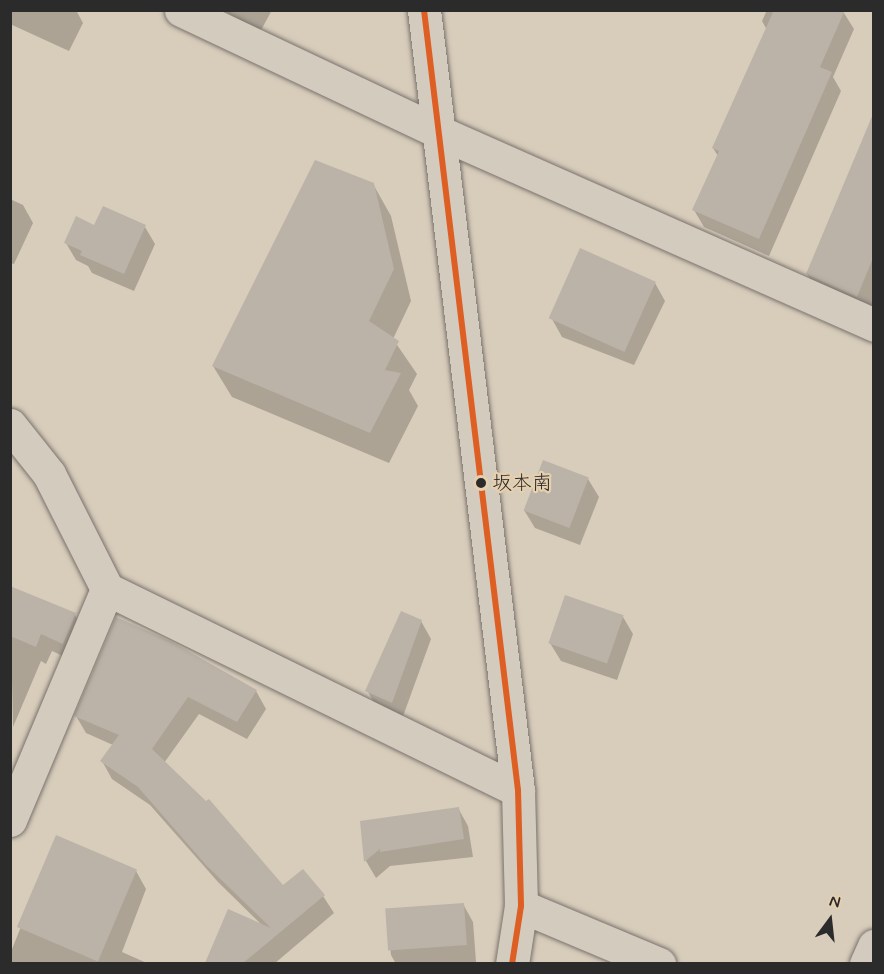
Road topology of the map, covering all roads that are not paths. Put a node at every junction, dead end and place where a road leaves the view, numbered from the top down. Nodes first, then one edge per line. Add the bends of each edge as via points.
1 (181, 10) edge
2 (424, 10) edge
3 (439, 132) junction
4 (873, 326) edge
5 (10, 425) edge
6 (107, 589) junction
7 (518, 790) junction
8 (10, 820) edge
9 (521, 906) junction
10 (873, 946) edge
11 (512, 963) edge
12 (659, 963) edge
13 (866, 963) edge

1 - 3 street
2 - 3 street
3 - 4 street
3 - 7 street
5 - 6 street via 49,474
6 - 7 street
6 - 8 street
7 - 9 street
9 - 11 street
9 - 12 street
10 - 13 street

